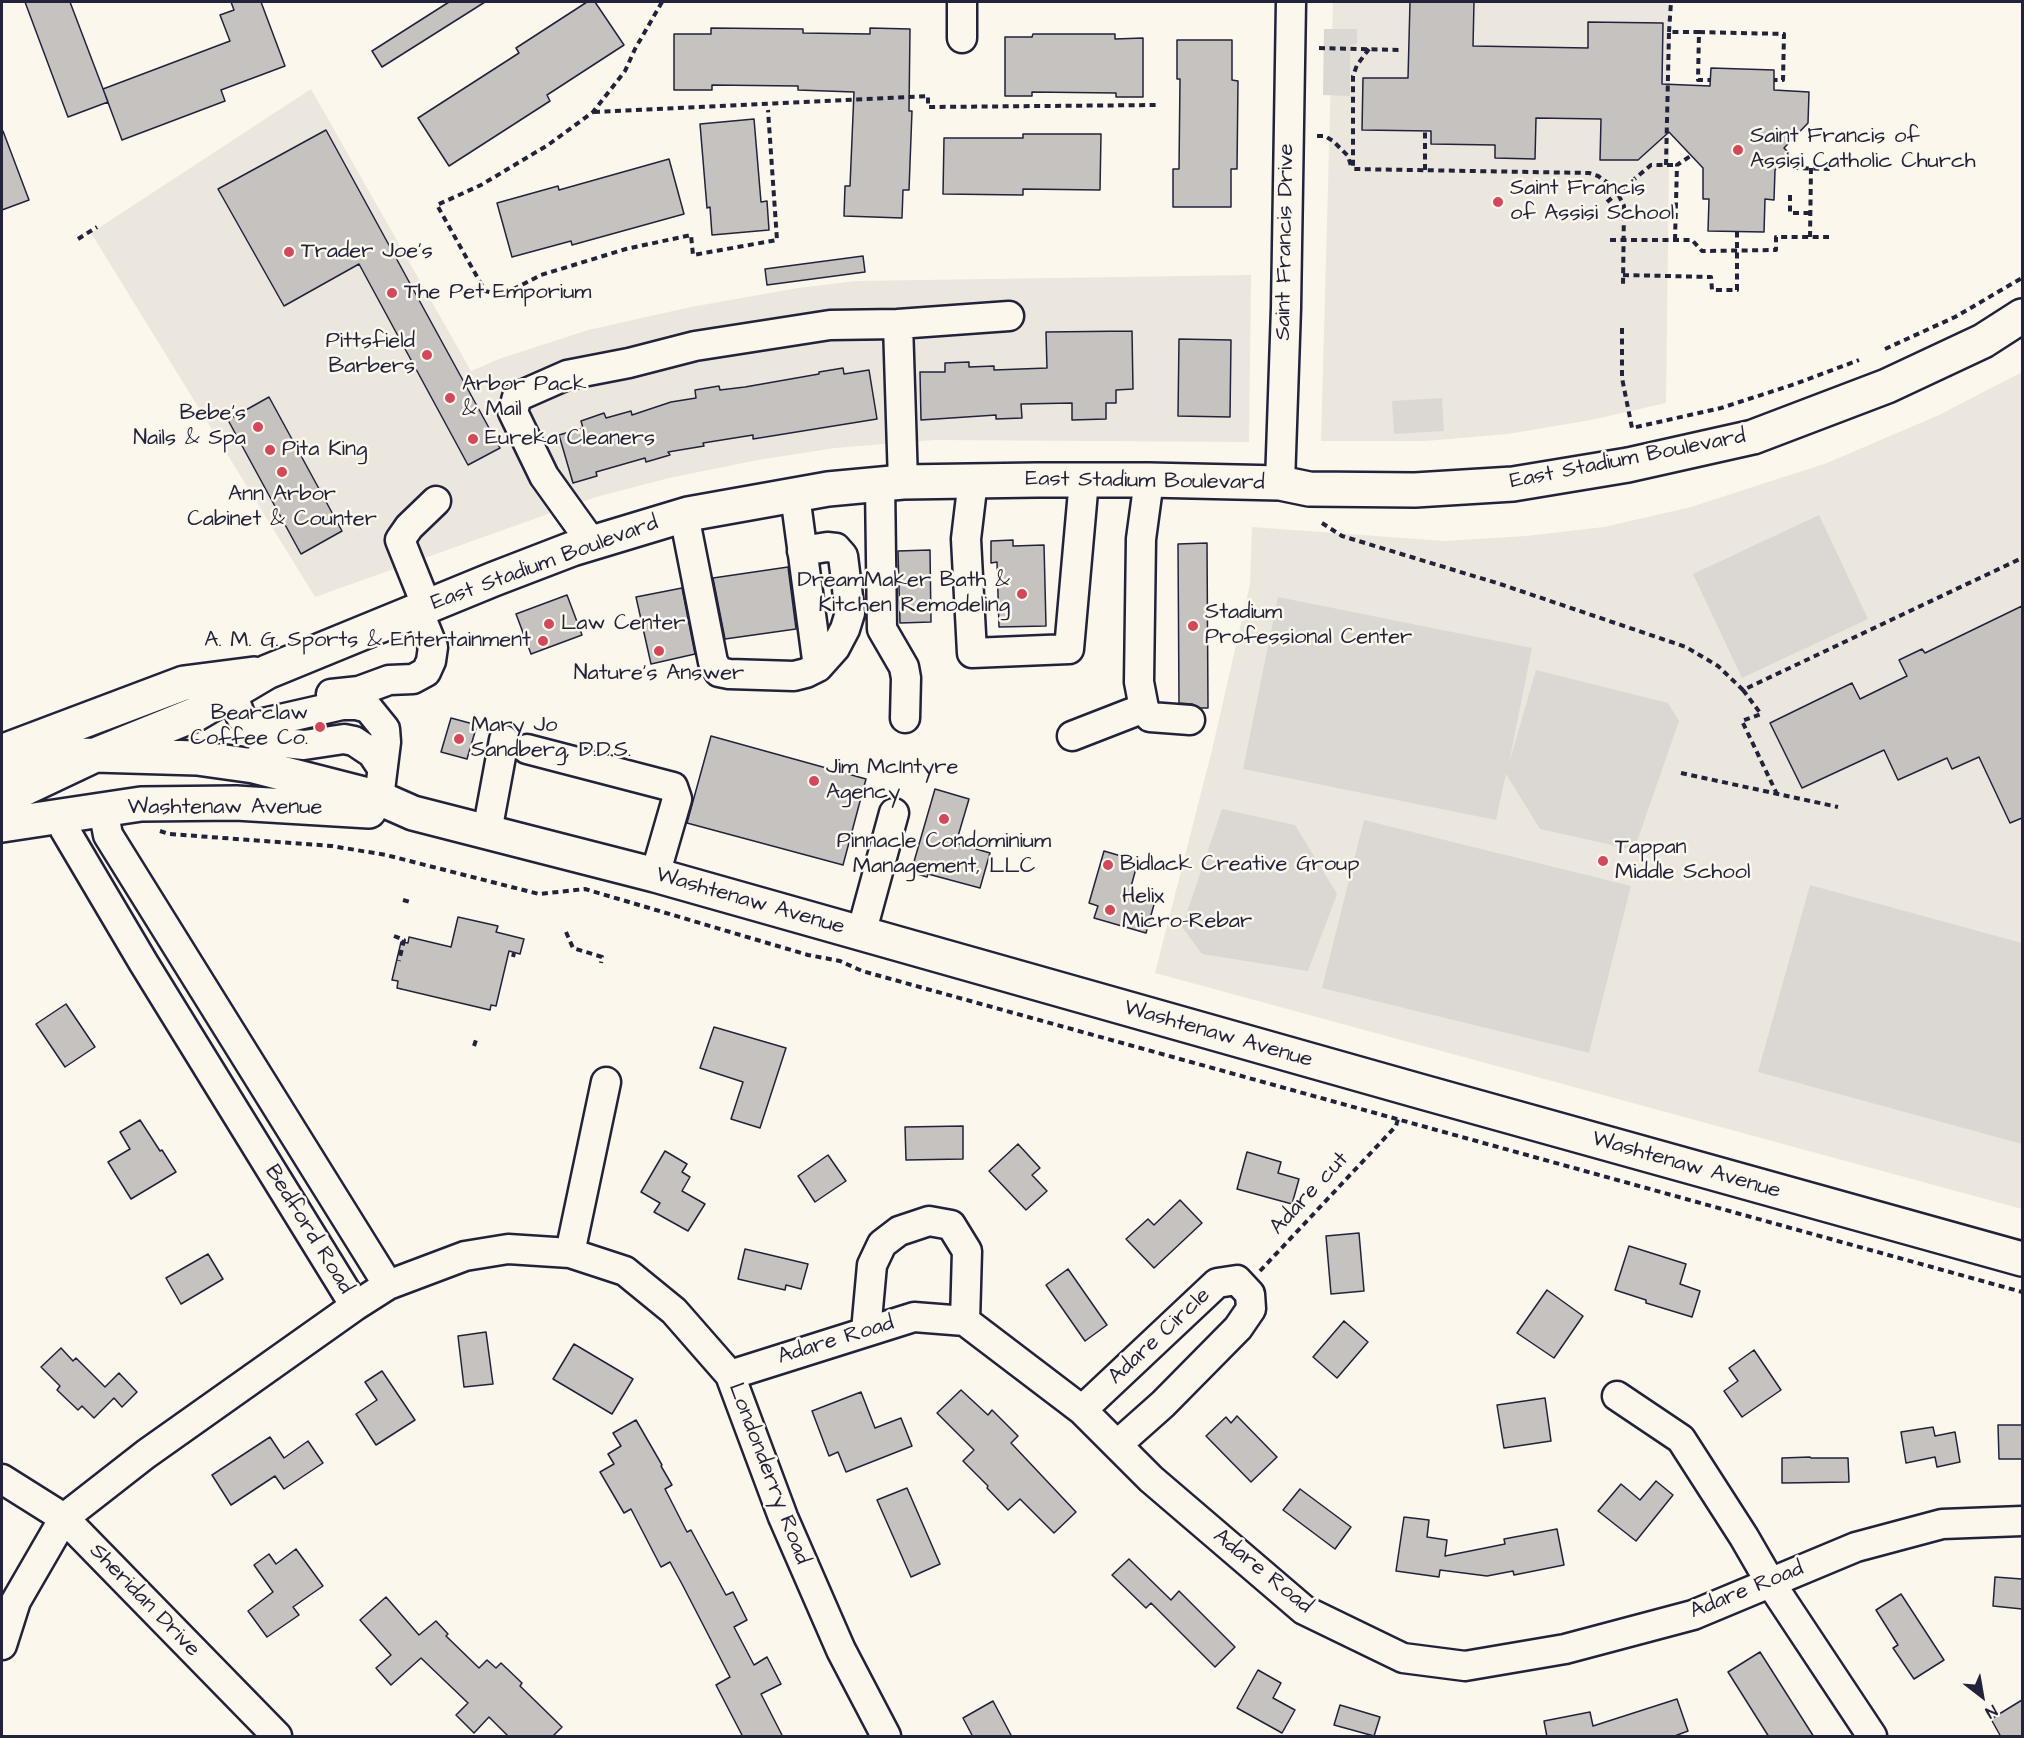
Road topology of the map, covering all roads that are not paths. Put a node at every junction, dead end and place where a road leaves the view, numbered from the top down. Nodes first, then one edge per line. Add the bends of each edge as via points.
1 (962, 2) edge
2 (1291, 2) edge
3 (962, 38) dead end
4 (1009, 316) dead end
5 (2022, 316) edge
6 (898, 324) junction
7 (973, 480) junction
8 (1084, 480) junction
9 (1149, 480) junction
10 (891, 483) junction
11 (1280, 483) junction
12 (795, 495) junction
13 (436, 501) dead end
14 (684, 515) junction
15 (592, 543) junction
16 (802, 551) junction
17 (423, 608) junction
18 (818, 667) junction
19 (267, 672) junction
20 (359, 691) junction
21 (232, 693) junction
22 (333, 708) junction
23 (1144, 708) junction
24 (905, 718) dead end
25 (1190, 720) dead end
26 (261, 725) junction
27 (1071, 736) dead end
28 (2, 752) edge
29 (95, 755) junction
30 (2, 764) edge
31 (254, 766) junction
32 (380, 783) junction
33 (2, 799) edge
34 (103, 809) junction
35 (413, 813) junction
36 (894, 813) dead end
37 (59, 815) junction
38 (2, 825) edge
39 (487, 832) junction
40 (655, 875) junction
41 (861, 934) junction
42 (209, 998) junction
43 (177, 1018) junction
44 (606, 1082) dead end
45 (570, 1252) junction
46 (2022, 1259) edge
47 (388, 1285) junction
48 (355, 1306) junction
49 (965, 1321) junction
50 (866, 1331) junction
51 (730, 1375) junction
52 (1617, 1396) dead end
53 (1082, 1410) junction
54 (1118, 1444) junction
55 (2, 1479) edge
56 (64, 1518) junction
57 (2022, 1521) edge
58 (1770, 1582) junction
59 (2, 1645) edge
60 (277, 1737) edge
61 (886, 1737) edge
62 (1872, 1737) edge

1 - 3 street
2 - 11 street, Saint Francis Drive
4 - 6 street
5 - 11 main road, East Stadium Boulevard via 1983,341 1887,386 1753,437 1660,458 1491,485 1415,490 1309,489
6 - 10 street
6 - 15 street via 830,325 695,346 567,375 517,397 513,412 544,476
7 - 8 main road, East Stadium Boulevard
7 - 8 street via 966,539 972,653 1069,649
7 - 10 main road, East Stadium Boulevard
8 - 9 main road, East Stadium Boulevard
9 - 11 main road, East Stadium Boulevard
9 - 23 street via 1141,539 1139,682
10 - 12 main road, East Stadium Boulevard
10 - 24 street via 882,629 904,667
12 - 14 main road, East Stadium Boulevard
12 - 16 street
13 - 17 street via 400,540
14 - 15 main road, East Stadium Boulevard
14 - 18 street via 713,662 719,672 794,676
15 - 17 main road, East Stadium Boulevard
16 - 18 street
16 - 18 street via 836,548 843,556 850,613 835,648
17 - 19 main road, East Stadium Boulevard
17 - 20 street via 433,647 426,672 413,679 389,680
19 - 21 main road, East Stadium Boulevard
19 - 28 main road, East Stadium Boulevard via 184,683
20 - 22 street
20 - 26 street via 311,699
21 - 26 street via 241,717 250,726
21 - 29 main road, East Stadium Boulevard via 196,714
22 - 26 street
22 - 32 street via 368,708 385,729
23 - 25 street via 1150,717
23 - 27 street
29 - 30 main road, Washtenaw Avenue via 53,756
29 - 31 main road, Washtenaw Avenue via 196,758
29 - 33 main road, East Stadium Boulevard
31 - 32 main road, Washtenaw Avenue
31 - 32 street via 275,742 304,745 344,739 372,753
32 - 35 main road, Washtenaw Avenue
34 - 35 main road, Washtenaw Avenue via 141,804 236,804
34 - 37 main road, Washtenaw Avenue
34 - 42 street, Bedford Road via 108,835
35 - 39 main road, Washtenaw Avenue
36 - 41 street
37 - 38 main road, Washtenaw Avenue
37 - 43 street, Bedford Road
39 - 40 main road, Washtenaw Avenue
39 - 40 street via 516,745 673,787 677,800
40 - 41 main road, Washtenaw Avenue
41 - 46 main road, Washtenaw Avenue
42 - 43 street
42 - 47 street, Bedford Road
43 - 48 street, Bedford Road
44 - 45 street
45 - 47 street, Londonderry Road via 508,1249 465,1256
45 - 51 street, Londonderry Road via 626,1271 674,1311
47 - 48 street, Londonderry Road
48 - 56 street, Bedford Road via 146,1454
49 - 50 street, Adare Road via 914,1317
49 - 50 street via 967,1251 951,1225 929,1221 899,1231 882,1244 872,1265
49 - 53 street, Adare Road
50 - 51 street, Adare Road
51 - 61 street, Londonderry Road via 792,1537 841,1650
52 - 58 street via 1681,1439
53 - 54 street, Adare Road
53 - 54 street, Adare Circle via 1217,1283 1237,1280 1250,1294 1251,1309 1238,1328
54 - 58 street, Adare Road via 1151,1479 1304,1610 1402,1658 1465,1666 1565,1649 1693,1615
55 - 56 street, Sheridan Drive
56 - 59 street, Bedford Road via 16,1601
56 - 60 street, Sheridan Drive
57 - 58 street, Adare Road via 1942,1524 1850,1549
58 - 62 street

